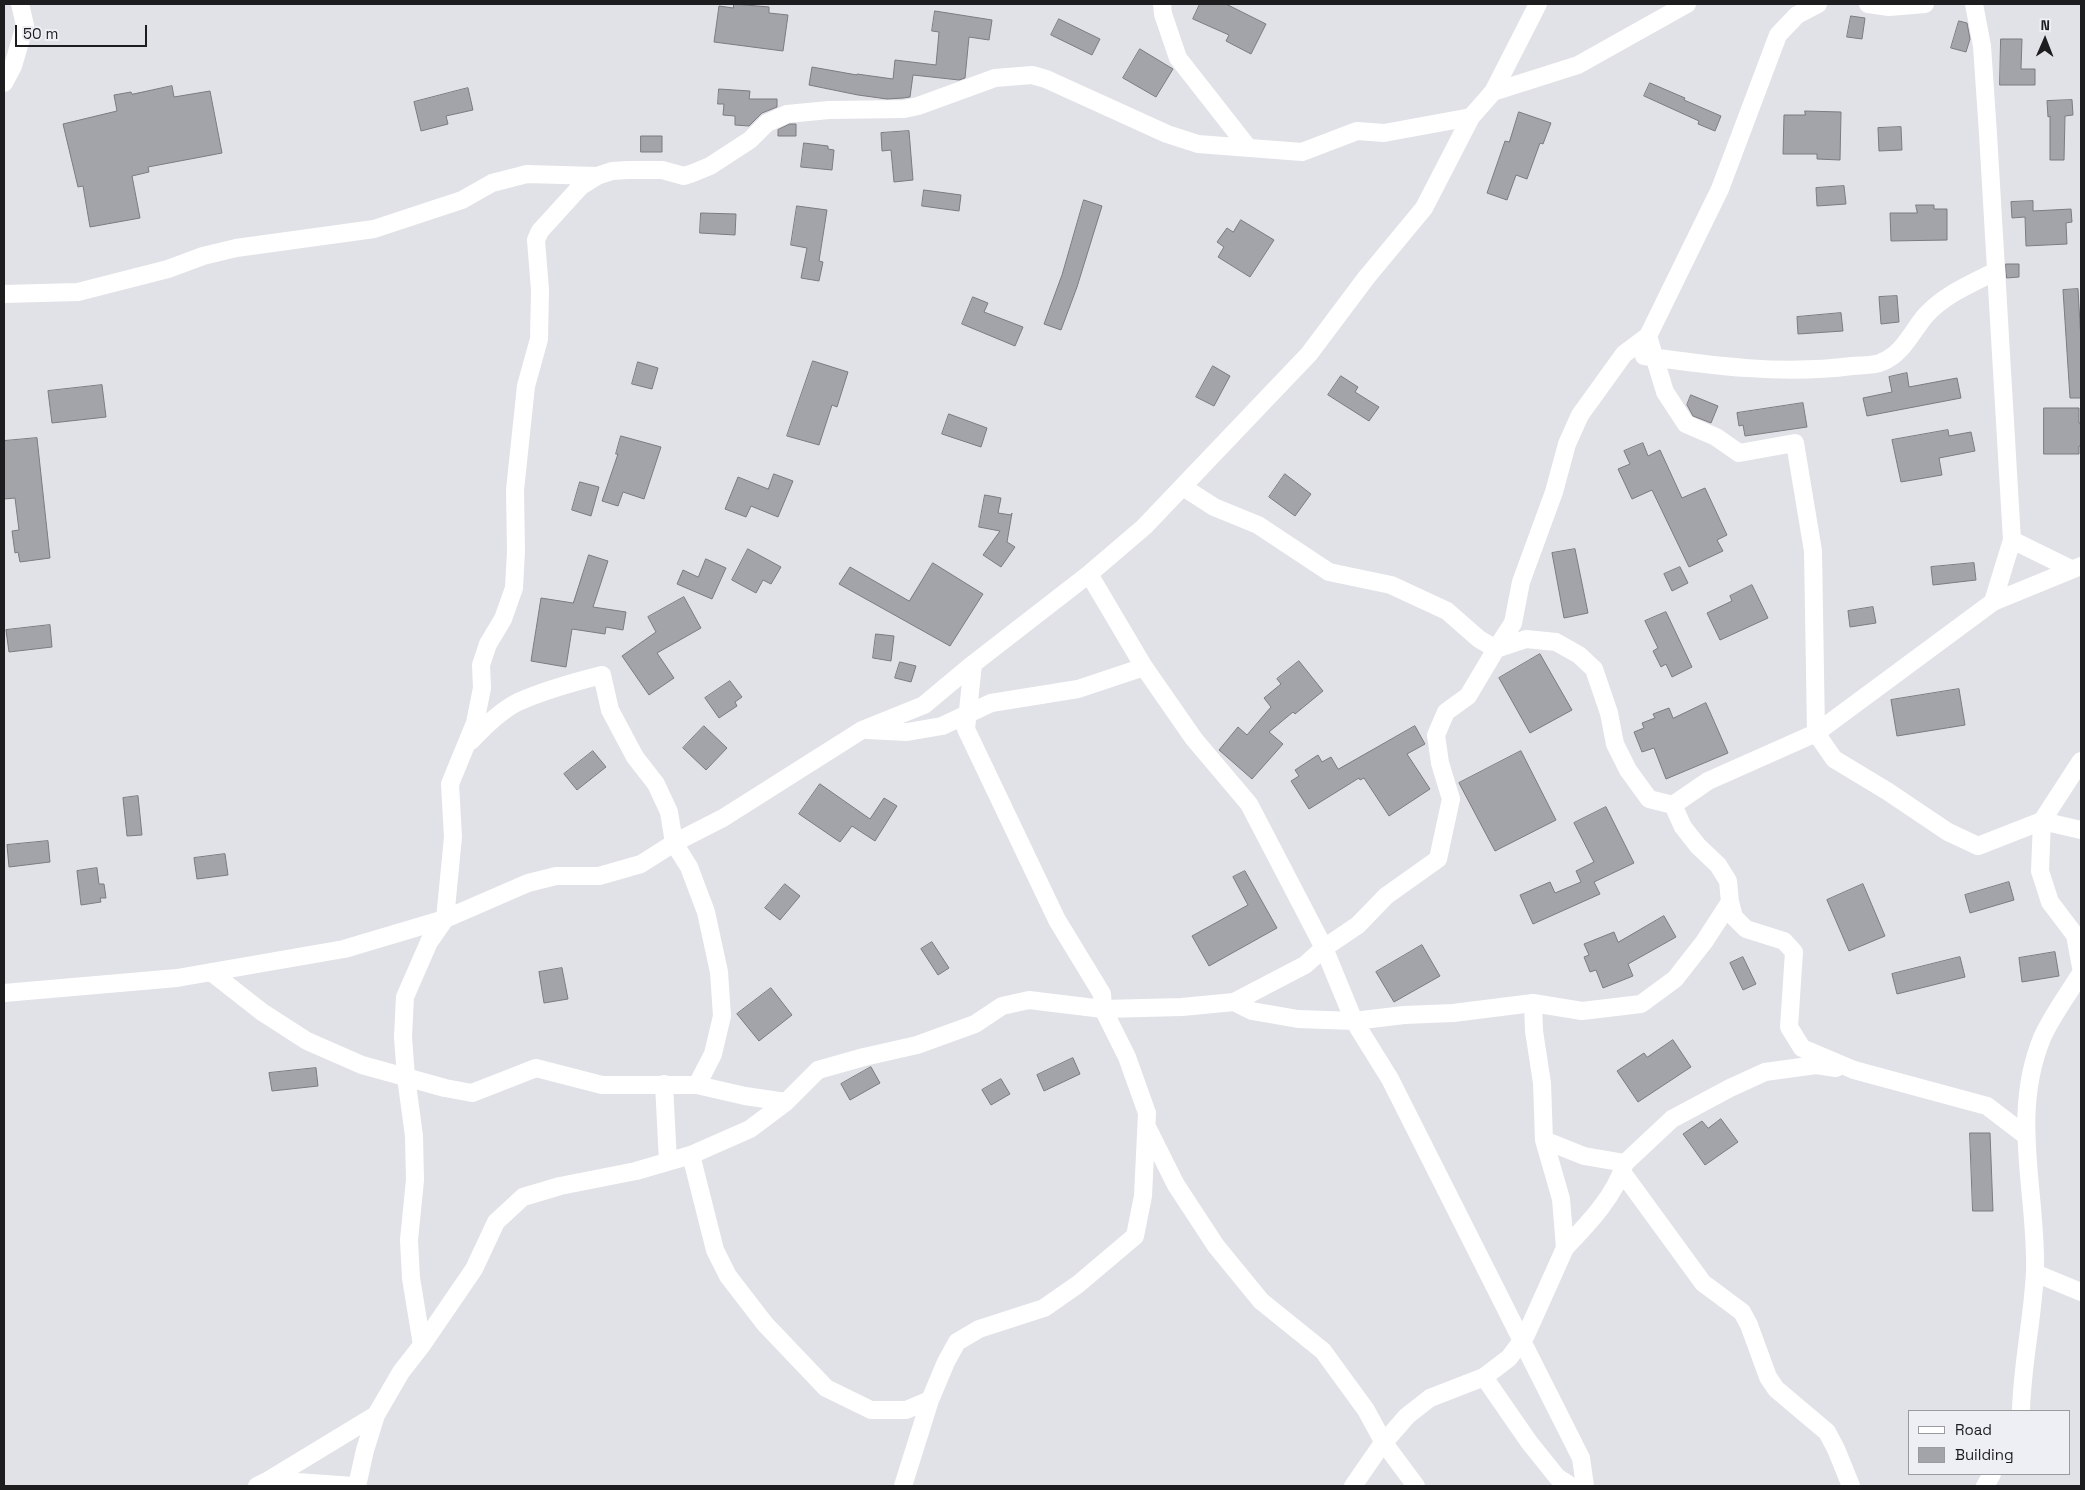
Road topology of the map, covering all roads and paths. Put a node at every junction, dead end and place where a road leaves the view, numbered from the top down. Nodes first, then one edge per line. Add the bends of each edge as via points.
1 (20, 4) edge
2 (1162, 4) edge
3 (1538, 4) edge
4 (1687, 4) edge
5 (1819, 4) edge
6 (1868, 4) edge
7 (1925, 4) edge
8 (1974, 4) edge
9 (4, 83) edge
10 (1493, 92) junction
11 (1471, 117) junction
12 (1247, 146) junction
13 (597, 176) junction
14 (1996, 271) junction
15 (4, 294) edge
16 (1648, 336) junction
17 (1624, 354) junction
18 (1654, 358) junction
19 (1182, 487) junction
20 (2012, 540) junction
21 (2076, 567) edge
22 (1089, 574) junction
23 (1993, 602) junction
24 (1496, 649) junction
25 (973, 664) junction
26 (1144, 667) junction
27 (966, 714) junction
28 (862, 730) junction
29 (1816, 733) junction
30 (468, 744) junction
31 (2081, 761) edge
32 (1673, 804) junction
33 (2042, 821) junction
34 (2081, 830) edge
35 (674, 843) junction
36 (1730, 902) junction
37 (445, 919) junction
38 (1324, 948) junction
39 (2081, 967) edge
40 (211, 972) junction
41 (2081, 973) edge
42 (4, 993) edge
43 (1234, 1002) junction
44 (1533, 1003) junction
45 (1103, 1009) junction
46 (1354, 1021) junction
47 (1854, 1070) junction
48 (406, 1077) junction
49 (664, 1084) junction
50 (697, 1084) junction
51 (786, 1102) junction
52 (1146, 1124) junction
53 (2025, 1135) junction
54 (1544, 1140) junction
55 (691, 1155) junction
56 (668, 1162) junction
57 (1623, 1167) junction
58 (1565, 1248) junction
59 (2035, 1273) junction
60 (2081, 1292) edge
61 (1522, 1340) junction
62 (422, 1345) junction
63 (1484, 1377) junction
64 (930, 1400) junction
65 (2021, 1410) edge
66 (376, 1415) junction
67 (1384, 1443) junction
68 (1991, 1475) edge
69 (263, 1483) edge
70 (353, 1486) edge
71 (358, 1486) edge
72 (903, 1486) edge
73 (1353, 1486) edge
74 (1416, 1486) edge
75 (1571, 1486) edge
76 (1585, 1486) edge
77 (1851, 1486) edge
78 (1985, 1486) edge

1 - 9 street via 25,25 13,66
2 - 12 street via 1178,58
3 - 10 street
4 - 10 street via 1578,65
5 - 16 street via 1797,15 1778,35 1720,189
6 - 7 street via 1890,8
8 - 14 street via 1982,46
10 - 11 street
11 - 12 street via 1384,133 1357,132 1302,152
11 - 19 street via 1424,208 1309,354
12 - 13 street via 1198,144 1167,134 1032,74 995,78 904,109 787,114 767,123 750,140 710,166 684,176 662,170 612,171
13 - 15 street via 527,174 492,182 462,200 374,229 236,248 78,292
13 - 30 street via 581,186 546,222 536,240 540,290 538,339 526,386 515,490 514,588 481,665 482,688
14 - 18 street via 1952,293 1926,315 1901,349 1882,362 1786,370
14 - 20 street
16 - 17 street
16 - 18 street
17 - 18 street
17 - 24 street via 1580,415 1567,444 1554,492 1520,582 1513,623
18 - 29 street via 1665,392 1686,424 1716,437 1738,453 1795,443 1813,551
19 - 22 street via 1144,527
19 - 24 street via 1214,507 1258,525 1329,572 1391,585 1447,611 1479,639
20 - 21 street
20 - 23 street
21 - 23 street
22 - 25 street
22 - 26 street
23 - 29 street
24 - 32 street via 1526,638 1556,642 1584,660 1594,669 1610,713 1615,744 1628,770 1650,799
24 - 38 street via 1468,696 1446,712 1436,735 1451,800 1438,859 1386,896 1358,925
25 - 27 street
25 - 28 street via 924,705
26 - 27 street via 1078,689 991,703
26 - 38 street via 1194,739 1249,804
27 - 28 street via 942,726 907,732
27 - 45 street via 966,729 993,788 1057,920 1102,994
28 - 35 street via 723,818
29 - 32 street via 1708,780
29 - 33 street via 1834,759 1948,832 1978,846
30 - 35 street via 489,722 517,703 572,682 602,675 610,710 621,733 656,784 666,805
30 - 37 street via 450,784 453,838
31 - 33 street
32 - 36 street via 1683,827 1718,865 1728,881
33 - 34 street
33 - 39 street via 2040,871 2050,902 2075,936
35 - 37 street via 640,864 599,876 556,876 528,883
35 - 50 street via 689,867 706,912 719,972 722,1016 713,1054
36 - 44 street via 1675,979 1641,1004 1582,1011
36 - 47 street via 1734,917 1746,929 1784,941 1794,952 1789,1028 1802,1048
37 - 40 street via 344,949
37 - 48 street via 429,942 405,997
38 - 43 street via 1305,965
38 - 46 street
40 - 42 street via 177,978
40 - 48 street via 262,1012 307,1041 362,1065
41 - 53 street via 2042,1037 2029,1081
43 - 45 street
43 - 46 street via 1252,1011 1298,1019
44 - 46 street
44 - 54 street via 1542,1083
45 - 51 street via 1029,1000 1002,1006 975,1024 917,1045 818,1070
45 - 52 street via 1127,1058 1147,1113
46 - 61 street via 1390,1079
47 - 53 street via 1987,1106
47 - 57 street via 1816,1065 1765,1072 1672,1119
48 - 49 street via 472,1093 536,1068 602,1085
48 - 62 street via 414,1136 415,1180 409,1240 411,1278
49 - 50 street
49 - 56 street
50 - 51 street
51 - 55 street via 750,1128
52 - 64 street via 1143,1196 1135,1236 1044,1308 979,1329 957,1342
52 - 67 street via 1176,1185 1216,1246 1261,1301 1323,1351 1366,1410
53 - 59 street
54 - 57 street
54 - 58 street via 1561,1200
55 - 56 street
55 - 64 street via 715,1250 728,1276 765,1324 826,1388 871,1410 906,1410
56 - 62 street via 523,1197 496,1222 474,1269
57 - 58 street via 1610,1194
57 - 77 street via 1703,1282 1742,1312 1768,1377 1776,1389 1826,1432
58 - 61 street
59 - 60 street
59 - 65 street
61 - 63 street via 1509,1358
61 - 76 street via 1581,1458
62 - 66 street via 401,1372
63 - 67 street via 1430,1398 1407,1416
63 - 75 street via 1529,1442 1557,1477
64 - 72 street
66 - 69 street
66 - 71 street
67 - 73 street
67 - 74 street
68 - 78 street
69 - 70 street

